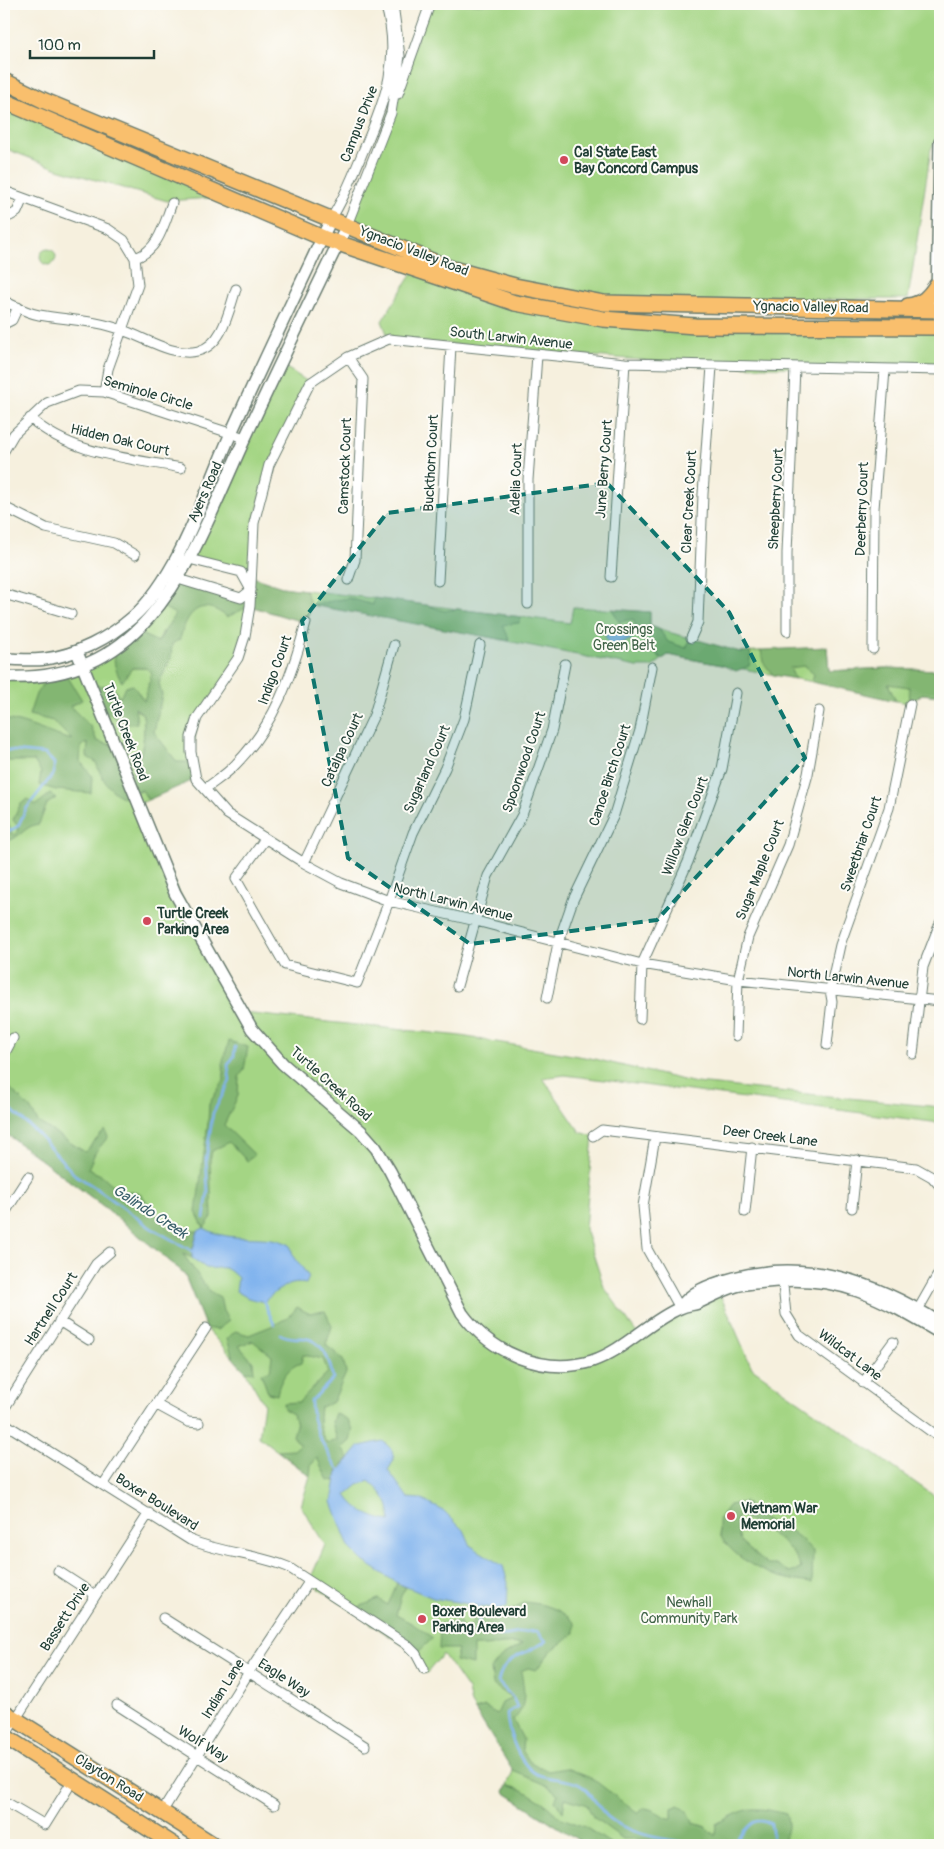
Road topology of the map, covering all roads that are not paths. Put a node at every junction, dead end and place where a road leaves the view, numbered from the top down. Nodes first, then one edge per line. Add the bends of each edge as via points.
1 (385, 4) edge
2 (394, 4) edge
3 (430, 4) edge
4 (4, 81) edge
5 (4, 101) edge
6 (391, 113) junction
7 (940, 142) edge
8 (4, 191) edge
9 (23, 198) junction
10 (172, 203) dead end
11 (4, 214) edge
12 (332, 219) junction
13 (347, 225) junction
14 (323, 238) junction
15 (338, 244) junction
16 (135, 258) junction
17 (937, 285) junction
18 (236, 289) dead end
19 (4, 301) edge
20 (18, 307) junction
21 (895, 309) junction
22 (939, 313) edge
23 (4, 324) edge
24 (940, 327) edge
25 (122, 330) junction
26 (451, 346) junction
27 (538, 355) junction
28 (348, 357) junction
29 (624, 363) junction
30 (712, 366) junction
31 (795, 368) junction
32 (885, 370) junction
33 (940, 370) edge
34 (104, 392) junction
35 (30, 418) junction
36 (231, 432) junction
37 (245, 438) junction
38 (4, 451) edge
39 (181, 468) dead end
40 (4, 507) edge
41 (135, 555) dead end
42 (189, 559) junction
43 (174, 563) junction
44 (611, 577) dead end
45 (178, 579) junction
46 (348, 580) dead end
47 (438, 581) dead end
48 (250, 590) junction
49 (4, 594) edge
50 (528, 604) dead end
51 (71, 614) dead end
52 (306, 624) dead end
53 (787, 631) dead end
54 (691, 638) dead end
55 (394, 645) dead end
56 (480, 645) dead end
57 (872, 649) dead end
58 (77, 652) junction
59 (4, 659) edge
60 (565, 664) dead end
61 (84, 667) junction
62 (652, 667) dead end
63 (4, 677) edge
64 (736, 692) dead end
65 (910, 704) dead end
66 (819, 711) dead end
67 (205, 789) junction
68 (265, 839) junction
69 (304, 863) junction
70 (389, 901) junction
71 (476, 921) junction
72 (940, 923) edge
73 (558, 943) junction
74 (642, 964) junction
75 (738, 980) junction
76 (457, 986) dead end
77 (830, 990) junction
78 (547, 998) dead end
79 (918, 999) junction
80 (940, 1000) edge
81 (640, 1019) dead end
82 (736, 1036) dead end
83 (14, 1038) dead end
84 (827, 1045) dead end
85 (912, 1054) dead end
86 (4, 1055) edge
87 (592, 1136) dead end
88 (655, 1137) junction
89 (752, 1148) junction
90 (857, 1160) junction
91 (28, 1177) dead end
92 (940, 1186) edge
93 (852, 1208) dead end
94 (745, 1212) dead end
95 (4, 1214) edge
96 (110, 1252) dead end
97 (940, 1271) edge
98 (782, 1275) junction
99 (680, 1308) junction
100 (916, 1313) junction
101 (59, 1321) junction
102 (940, 1323) edge
103 (206, 1328) dead end
104 (940, 1333) edge
105 (89, 1340) dead end
106 (893, 1342) dead end
107 (863, 1383) junction
108 (157, 1405) junction
109 (4, 1409) edge
110 (4, 1422) edge
111 (199, 1423) dead end
112 (940, 1438) edge
113 (103, 1485) junction
114 (149, 1513) junction
115 (58, 1570) dead end
116 (309, 1582) junction
117 (95, 1595) junction
118 (163, 1618) dead end
119 (424, 1669) dead end
120 (249, 1672) junction
121 (117, 1705) dead end
122 (10, 1715) edge
123 (4, 1737) edge
124 (365, 1746) dead end
125 (196, 1756) junction
126 (73, 1780) junction
127 (4, 1800) edge
128 (274, 1805) dead end
129 (162, 1812) junction
130 (174, 1845) edge
131 (214, 1845) edge

1 - 12 street, Campus Drive via 392,37 391,73 384,103 344,199
2 - 6 street, Campus Drive via 400,56
3 - 6 street
4 - 12 main road, Ygnacio Valley Road via 45,101
5 - 14 main road, Ygnacio Valley Road
6 - 13 street, Campus Drive
7 - 17 street
8 - 9 street
9 - 11 street via 17,212 10,216
9 - 16 street via 108,229 124,240
10 - 16 street via 155,244
12 - 13 main road, Ygnacio Valley Road
12 - 14 street, Ayers Road
13 - 15 street, Ayers Road
13 - 21 main road, Ygnacio Valley Road via 449,268 516,286 604,302
14 - 15 main road, Ygnacio Valley Road
14 - 36 street, Ayers Road
15 - 24 main road, Ygnacio Valley Road via 515,303 603,319 694,326
15 - 37 street, Ayers Road
16 - 25 street via 138,285
17 - 21 main road via 919,304
17 - 22 street
18 - 25 street via 225,323 213,342 199,351 178,352
19 - 20 street
20 - 23 street via 12,320
20 - 25 street via 37,315 91,321
21 - 22 main road, Ygnacio Valley Road
25 - 34 street
26 - 27 street, South Larwin Avenue
26 - 28 street, South Larwin Avenue via 389,339
26 - 47 street, Buckthorn Court
27 - 29 street, South Larwin Avenue
27 - 50 street, Adelia Court via 528,480
28 - 46 street, Camstock Court via 363,378 355,560
28 - 48 street, South Larwin Avenue via 310,383 270,465 254,523
29 - 30 street, South Larwin Avenue
29 - 44 street, June Berry Court
30 - 31 street, South Larwin Avenue
30 - 54 street, Clear Creek Court via 698,622
31 - 32 street, South Larwin Avenue
31 - 53 street, Sheepberry Court
32 - 33 street, South Larwin Avenue
32 - 57 street, Deerberry Court via 874,509
34 - 35 street, Seminole Circle via 79,391 48,403
34 - 36 street, Seminole Circle
35 - 38 street, Seminole Circle via 14,434
35 - 39 street, Hidden Oak Court via 53,436 80,447
36 - 37 street, Seminole Circle
36 - 43 street, Ayers Road
37 - 42 street, Ayers Road via 214,512
40 - 41 street via 46,528 114,543
42 - 43 street
42 - 45 street, Ayers Road
42 - 48 street via 242,572
43 - 45 street
43 - 58 street, Ayers Road via 133,616
45 - 48 street via 241,598
45 - 61 street, Ayers Road via 161,606 136,632
48 - 67 street, North Larwin Avenue via 245,636 238,658 196,718 191,737 196,779
49 - 51 street
52 - 67 street, Indigo Court via 294,668 274,715 235,766
55 - 69 street, Catalpa Court via 374,715
56 - 70 street, Sugarland Court via 464,719 445,768 413,833
58 - 59 street, Ayers Road via 45,659
58 - 61 street, Turtle Creek Road
60 - 71 street, Spoonwood Court via 552,730 522,815 488,876
61 - 63 street, Ayers Road via 20,678
61 - 99 street, Turtle Creek Road via 175,893 252,1029 283,1064 361,1130 376,1148 470,1323 497,1348 511,1355 545,1364 578,1364 614,1351
62 - 73 street, Canoe Birch Court via 640,730 614,815 573,900
64 - 74 street, Willow Glen Court via 722,769 688,862
65 - 77 street, Sweetbriar Court via 889,808 840,946
66 - 75 street, Sugar Maple Court via 808,774 788,845 748,937
67 - 68 street, North Larwin Avenue via 227,814
68 - 69 street, North Larwin Avenue
68 - 70 street, Sugarland Court via 236,879 285,965 357,983
69 - 70 street, North Larwin Avenue via 341,883
70 - 71 street, North Larwin Avenue
71 - 73 street, North Larwin Avenue
71 - 76 street, Spoonwood Court
72 - 79 street via 923,967
73 - 74 street, North Larwin Avenue
73 - 78 street, Canoe Birch Court
74 - 75 street, North Larwin Avenue
74 - 81 street
75 - 77 street, North Larwin Avenue
75 - 82 street, Sugar Maple Court
77 - 79 street, North Larwin Avenue
77 - 84 street, Sweetbriar Court via 832,1001
79 - 80 street, North Larwin Avenue
79 - 85 street
83 - 86 street
87 - 88 street, Deer Creek Lane via 602,1130
88 - 89 street, Deer Creek Lane
88 - 99 street via 643,1206 647,1249
89 - 90 street, Deer Creek Lane
89 - 94 street
90 - 92 street, Deer Creek Lane via 916,1168
90 - 93 street
91 - 95 street
96 - 101 street, Hartnell Court via 96,1264
97 - 100 street
98 - 99 street, Turtle Creek Road via 749,1273 721,1281 688,1296
98 - 100 street, Turtle Creek Road via 846,1278 883,1291
98 - 107 street, Wildcat Lane via 786,1314 799,1335
100 - 102 street, Turtle Creek Road
100 - 104 street, Turtle Creek Road
101 - 105 street
101 - 109 street, Hartnell Court
103 - 108 street
106 - 107 street
107 - 112 street, Wildcat Lane
108 - 111 street via 188,1422
108 - 113 street
110 - 113 street, Boxer Boulevard
113 - 114 street, Boxer Boulevard
114 - 116 street, Boxer Boulevard via 190,1540 220,1551 276,1562
114 - 117 street, Bassett Drive
115 - 117 street
116 - 119 street, Boxer Boulevard via 406,1644
116 - 120 street, Indian Lane
117 - 122 street, Bassett Drive
118 - 120 street, Eagle Way
120 - 124 street, Eagle Way
120 - 125 street, Indian Lane
121 - 125 street, Wolf Way
122 - 123 street, Bassett Drive
122 - 129 main road, Clayton Road
123 - 126 main road, Clayton Road
125 - 128 street, Wolf Way
125 - 129 street, Indian Lane
126 - 127 street via 45,1825
126 - 130 main road, Clayton Road
129 - 131 main road, Clayton Road

